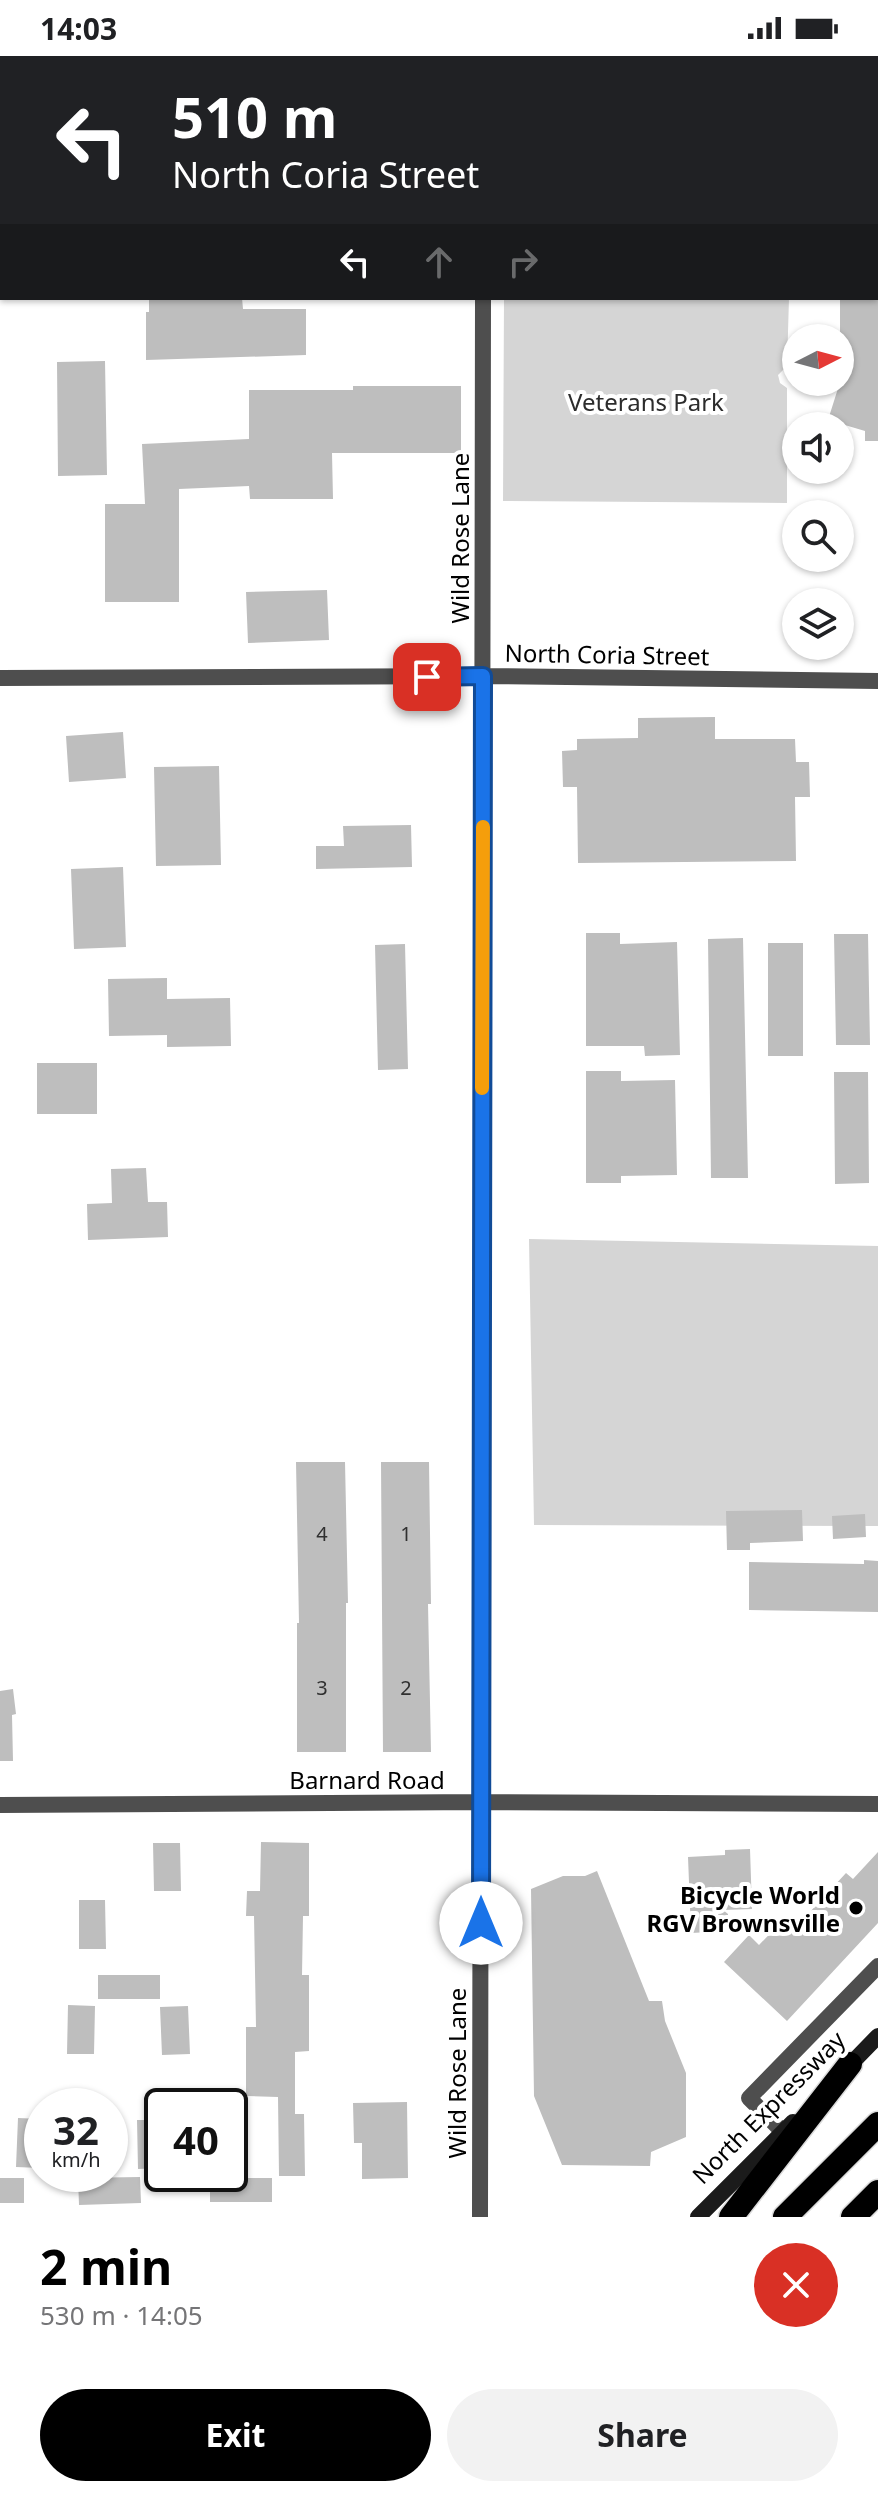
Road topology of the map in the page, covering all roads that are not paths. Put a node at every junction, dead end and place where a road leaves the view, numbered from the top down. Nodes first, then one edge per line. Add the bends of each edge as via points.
1 (483, 300) edge
2 (483, 676) junction
3 (0, 678) edge
4 (878, 681) edge
5 (481, 1802) junction
6 (878, 1804) edge
7 (0, 1805) edge
8 (878, 1966) edge
9 (878, 2036) edge
10 (850, 2064) junction
11 (878, 2124) edge
12 (783, 2132) junction
13 (878, 2192) edge
14 (480, 2217) edge
15 (698, 2217) edge
16 (731, 2217) edge
17 (785, 2217) edge
18 (853, 2217) edge

1 - 2 street, Wild Rose Lane
2 - 3 street, North Coria Street
2 - 4 street, North Coria Street
2 - 5 street, Wild Rose Lane
5 - 6 street, Barnard Road
5 - 7 street, Barnard Road
5 - 14 street, Wild Rose Lane
8 - 12 street via 749,2098
9 - 10 main road, North Expressway
10 - 12 main road, North Expressway
10 - 16 highway
11 - 17 highway
12 - 15 main road, North Expressway
13 - 18 highway

